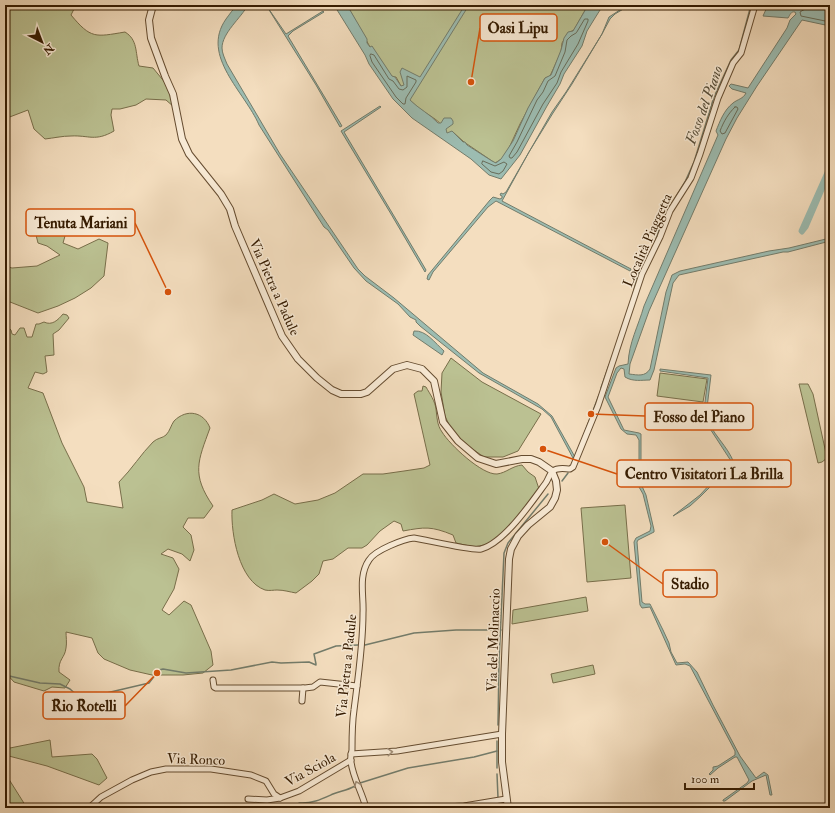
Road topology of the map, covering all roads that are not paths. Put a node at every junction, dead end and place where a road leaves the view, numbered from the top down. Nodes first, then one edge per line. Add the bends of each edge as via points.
1 (153, 5) edge
2 (755, 5) edge
3 (552, 472) junction
4 (213, 680) dead end
5 (357, 686) junction
6 (303, 688) junction
7 (302, 701) dead end
8 (502, 734) junction
9 (351, 754) junction
10 (351, 760) junction
11 (280, 798) junction
12 (248, 799) dead end
13 (506, 799) junction
14 (89, 808) edge
15 (366, 808) edge
16 (428, 808) edge
17 (508, 808) edge

1 - 3 street, Via Pietra a Padule via 149,20 152,38 173,94 182,139 189,154 221,194 230,210 282,336 298,359 317,378 341,394 367,392 393,369 407,365 422,369 434,381 443,422 458,441 478,458 496,464 531,459
2 - 3 street, Località Piaggetta via 741,53 733,63 718,98 691,178 670,211 642,274 615,359 576,461 570,469 558,468
3 - 5 street, Via Pietra a Padule via 533,500 502,537 492,544 480,549 414,538 376,553 369,559 362,582 363,643
3 - 8 street, Via del Molinaccio via 556,480 555,498 550,507 518,536 509,558
4 - 6 street via 216,688
5 - 6 street via 320,682 313,687
5 - 9 street, Via Pietra a Padule
6 - 7 street
9 -> 8 street via 397,751
8 - 13 street, Via del Molinaccio
9 - 10 street, Via Pietra a Padule
10 - 11 street, Via Sciola via 299,791
15 -> 10 street, Via Pietra a Padule via 355,780
11 - 12 street, Via Sciola
11 - 14 street, Via Ronco via 274,794 266,781 251,775 211,769 166,769 132,780
13 - 16 street via 464,806
13 - 17 street, Via del Molinaccio

